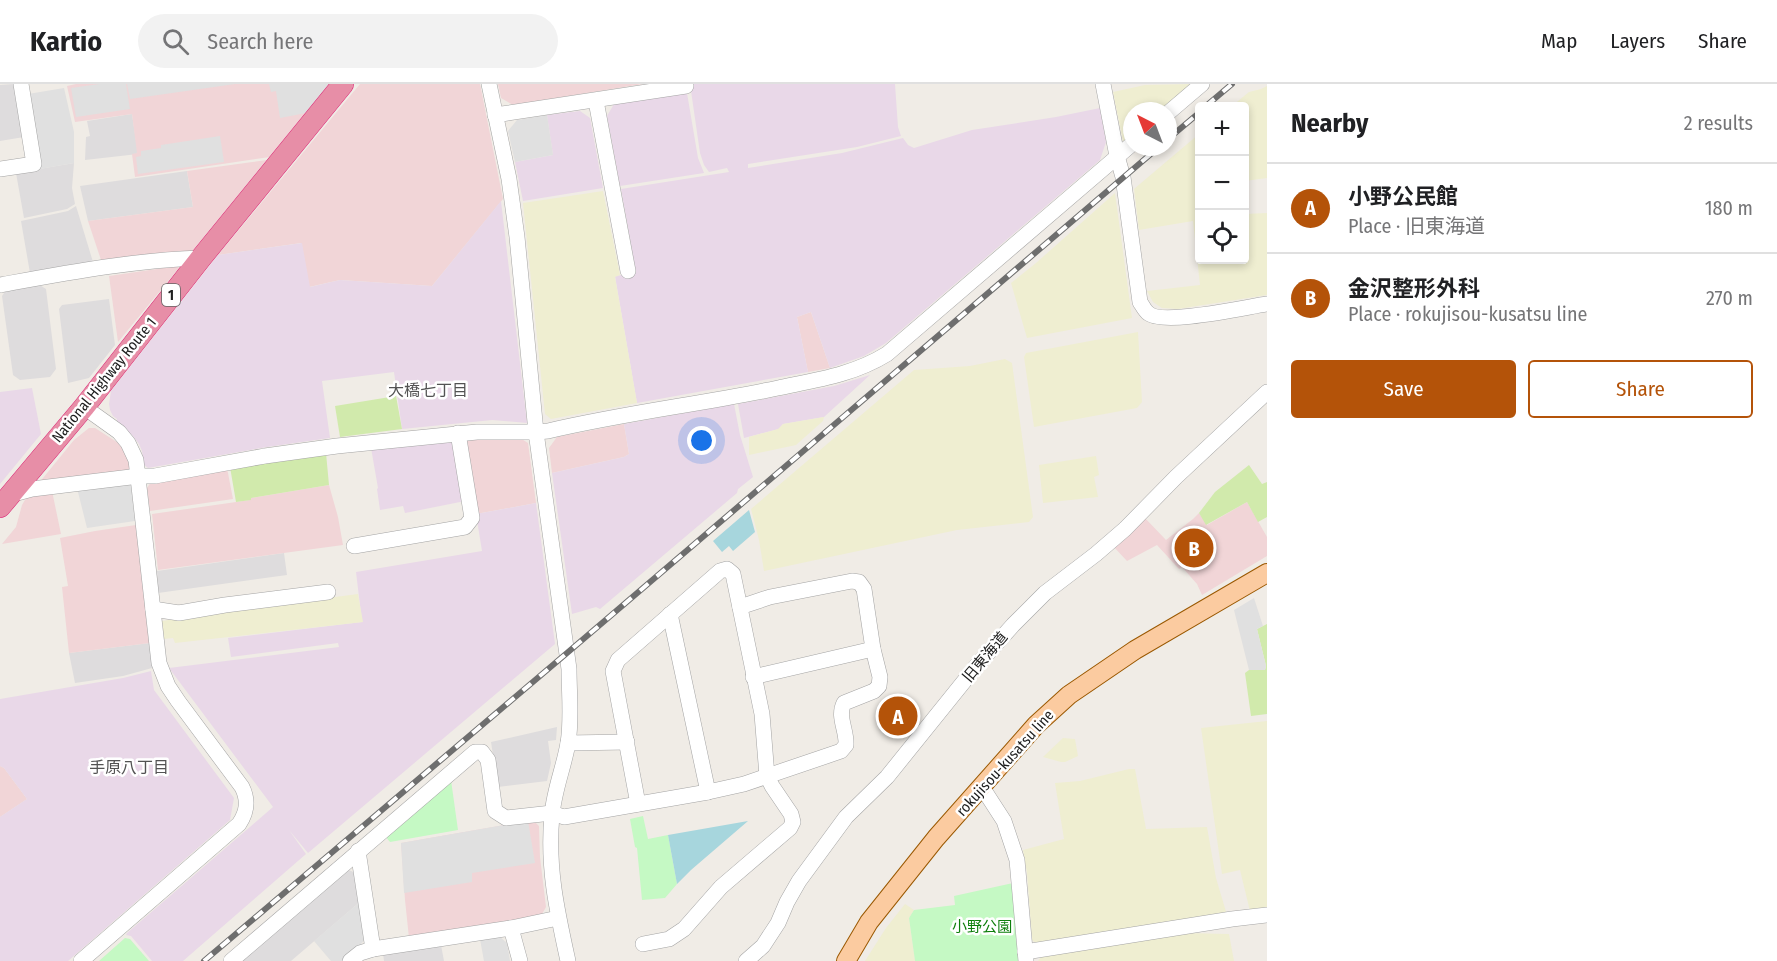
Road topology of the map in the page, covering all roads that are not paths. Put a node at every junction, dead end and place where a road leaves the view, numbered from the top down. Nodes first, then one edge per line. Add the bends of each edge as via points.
1 (21, 84) edge
2 (343, 84) edge
3 (489, 84) edge
4 (1103, 84) edge
5 (1202, 84) edge
6 (687, 86) dead end
7 (596, 101) junction
8 (1177, 105) edge
9 (495, 115) junction
10 (1123, 151) edge
11 (1117, 156) junction
12 (0, 169) edge
13 (201, 258) junction
14 (628, 271) dead end
15 (0, 285) edge
16 (1267, 304) edge
17 (1267, 392) edge
18 (84, 407) junction
19 (536, 432) junction
20 (458, 433) junction
21 (139, 476) junction
22 (3, 500) edge
23 (354, 546) dead end
24 (1267, 573) edge
25 (328, 592) dead end
26 (740, 607) junction
27 (153, 609) junction
28 (670, 614) junction
29 (873, 649) junction
30 (753, 677) junction
31 (627, 742) junction
32 (568, 743) junction
33 (767, 776) junction
34 (982, 787) junction
35 (708, 792) junction
36 (638, 804) junction
37 (552, 813) junction
38 (358, 851) junction
39 (1267, 915) edge
40 (558, 918) junction
41 (511, 928) junction
42 (643, 944) dead end
43 (374, 949) junction
44 (1025, 957) edge
45 (81, 961) edge
46 (231, 961) edge
47 (350, 961) edge
48 (520, 961) edge
49 (568, 961) edge
50 (746, 961) edge
51 (846, 961) edge

1 - 12 street via 33,164
2 - 13 highway, National Highway Route 1 / 1
3 - 9 street
4 - 11 street
5 - 8 street
6 - 7 street
7 - 9 street
7 - 14 street
9 - 19 street via 517,237
10 - 11 street
11 - 16 street via 1140,302 1148,314 1178,318
11 - 19 street via 873,363 839,376
13 - 15 street via 110,267
13 - 18 highway, National Highway Route 1 / 1
17 - 50 street, 旧東海道 via 1125,528 1045,593 978,663 893,770 840,825 799,881 763,946
18 - 21 street via 128,442
18 - 22 highway, National Highway Route 1 / 1
19 - 20 street
19 - 32 street via 569,669
20 - 21 street via 337,446
20 - 23 street via 472,518 465,527
21 - 22 street via 32,489
21 - 27 street
24 - 34 main road, rokujisou-kusatsu line via 1135,650 1069,695 1036,724
25 - 27 street via 179,613
26 - 28 street via 733,574 728,569 720,571
26 - 29 street via 770,597 859,582 864,589
26 - 30 street
27 - 45 street via 159,663 168,686 242,787 247,806 239,824
28 - 31 street via 618,660 613,671
28 - 35 street
29 - 30 street
29 - 33 street via 879,686 844,703 840,712 846,745 841,751
30 - 33 street via 762,714
31 - 32 street
31 - 36 street
32 - 37 street
33 - 35 street
33 - 42 street via 791,814 790,828 721,887 684,929 669,939
34 - 44 street via 1004,821 1017,860
34 - 51 main road, rokujisou-kusatsu line via 869,922
35 - 36 street
36 - 37 street via 564,817
37 - 38 street via 506,818 495,811 488,760 483,752 474,752
37 - 40 street via 551,879
38 - 43 street
38 - 46 street
39 - 44 street
40 - 41 street
40 - 49 street
41 - 43 street
41 - 48 street
43 - 47 street via 360,952

